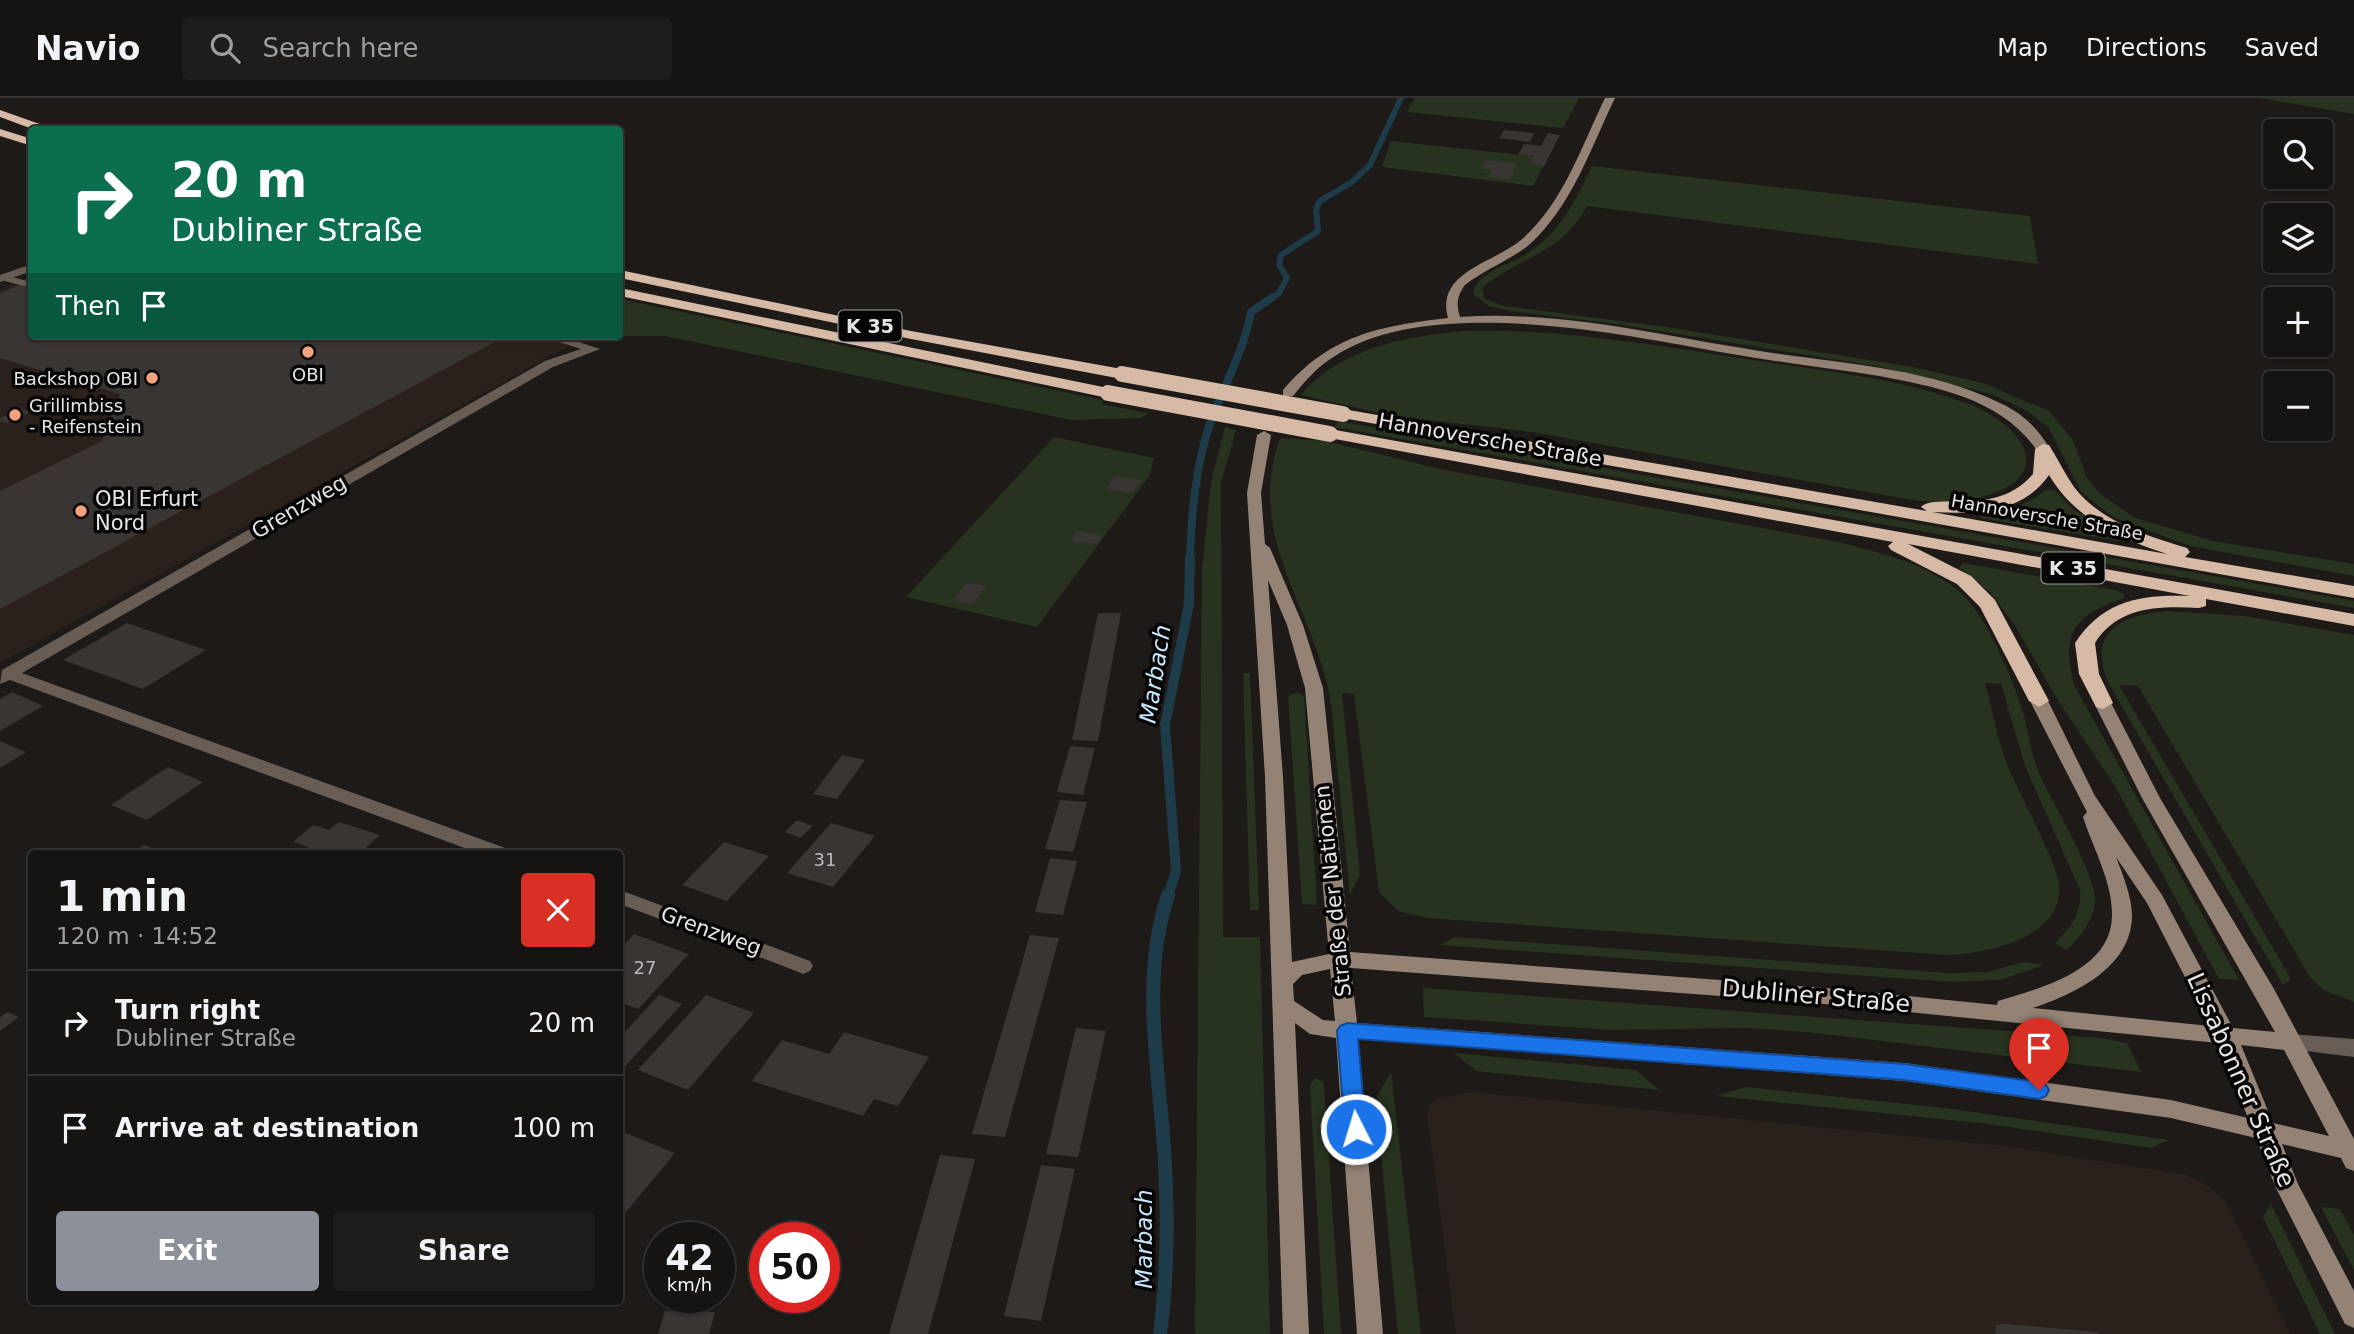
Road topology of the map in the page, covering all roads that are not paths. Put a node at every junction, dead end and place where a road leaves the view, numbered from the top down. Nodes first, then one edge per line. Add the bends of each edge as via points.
1 (1610, 98) edge
2 (0, 113) edge
3 (36, 126) edge
4 (0, 132) edge
5 (28, 142) edge
6 (28, 269) edge
7 (623, 275) edge
8 (2, 279) edge
9 (24, 283) dead end
10 (623, 293) edge
11 (1455, 321) junction
12 (561, 340) edge
13 (1288, 393) dead end
14 (1264, 435) dead end
15 (2043, 449) junction
16 (1850, 504) junction
17 (1849, 529) junction
18 (1259, 541) junction
19 (2291, 581) junction
20 (2354, 592) edge
21 (2297, 610) junction
22 (2354, 620) edge
23 (4, 677) edge
24 (2039, 701) joint
25 (2103, 703) joint
26 (2086, 797) junction
27 (490, 850) edge
28 (623, 898) edge
29 (1339, 959) junction
30 (803, 965) dead end
31 (1283, 981) junction
32 (1284, 1005) junction
33 (1972, 1010) junction
34 (1347, 1031) junction
35 (2226, 1035) junction
36 (2291, 1042) junction
37 (2354, 1048) edge
38 (2265, 1131) junction
39 (2352, 1154) edge
40 (2354, 1316) edge
41 (1296, 1334) edge
42 (1370, 1334) edge

1 - 11 main road via 1543,226 1454,290 1450,311
2 - 3 highway
4 - 5 highway
6 - 8 street
7 - 16 highway, Hannoversche Straße / K 35, bridge via 1122,374
8 - 9 lane
10 - 17 highway, Hannoversche Straße / K 35, bridge via 1108,393
11 - 13 main road via 1389,330 1333,350 1316,360
11 - 15 main road via 1567,325 1919,381 2000,407 2031,430
12 - 23 street, Grenzweg via 594,349 548,365
14 - 18 main road, Straße der Nationen via 1254,493
15 - 16 highway via 2044,466 2036,483 2005,502 1964,508
15 - 19 highway via 2078,502 2116,527 2173,549
16 - 19 highway, Hannoversche Straße / K 35
17 - 21 highway, Hannoversche Straße / K 35
17 - 24 highway via 1930,560 1964,580 1988,604
18 - 29 main road, Straße der Nationen via 1295,625 1314,688
18 - 31 main road, Straße der Nationen
19 - 20 highway, Hannoversche Straße / K 35
21 - 22 highway, Hannoversche Straße / K 35
21 - 25 highway via 2177,601 2120,610 2098,622 2085,643 2089,674
23 - 27 street, Grenzweg
24 - 26 main road, Lissabonner Straße
25 - 36 main road via 2151,798
26 - 33 main road via 2122,914 2114,947 2081,976 2043,998
26 - 35 main road, Lissabonner Straße via 2154,900
28 - 30 street, Grenzweg
29 - 31 main road, Dubliner Straße via 1296,969
29 - 33 main road, Dubliner Straße
29 - 34 main road, Straße der Nationen
31 - 32 main road, Straße der Nationen
32 - 34 main road via 1318,1028
32 - 41 main road, Straße der Nationen
33 - 35 main road, Dubliner Straße
34 - 38 main road via 1904,1072 2171,1108
34 - 42 main road, Straße der Nationen
35 - 36 main road, Dubliner Straße
35 - 38 main road, Lissabonner Straße
36 - 37 street, Dubliner Straße
36 - 39 main road
38 - 39 main road
38 - 40 main road, Lissabonner Straße via 2287,1186

